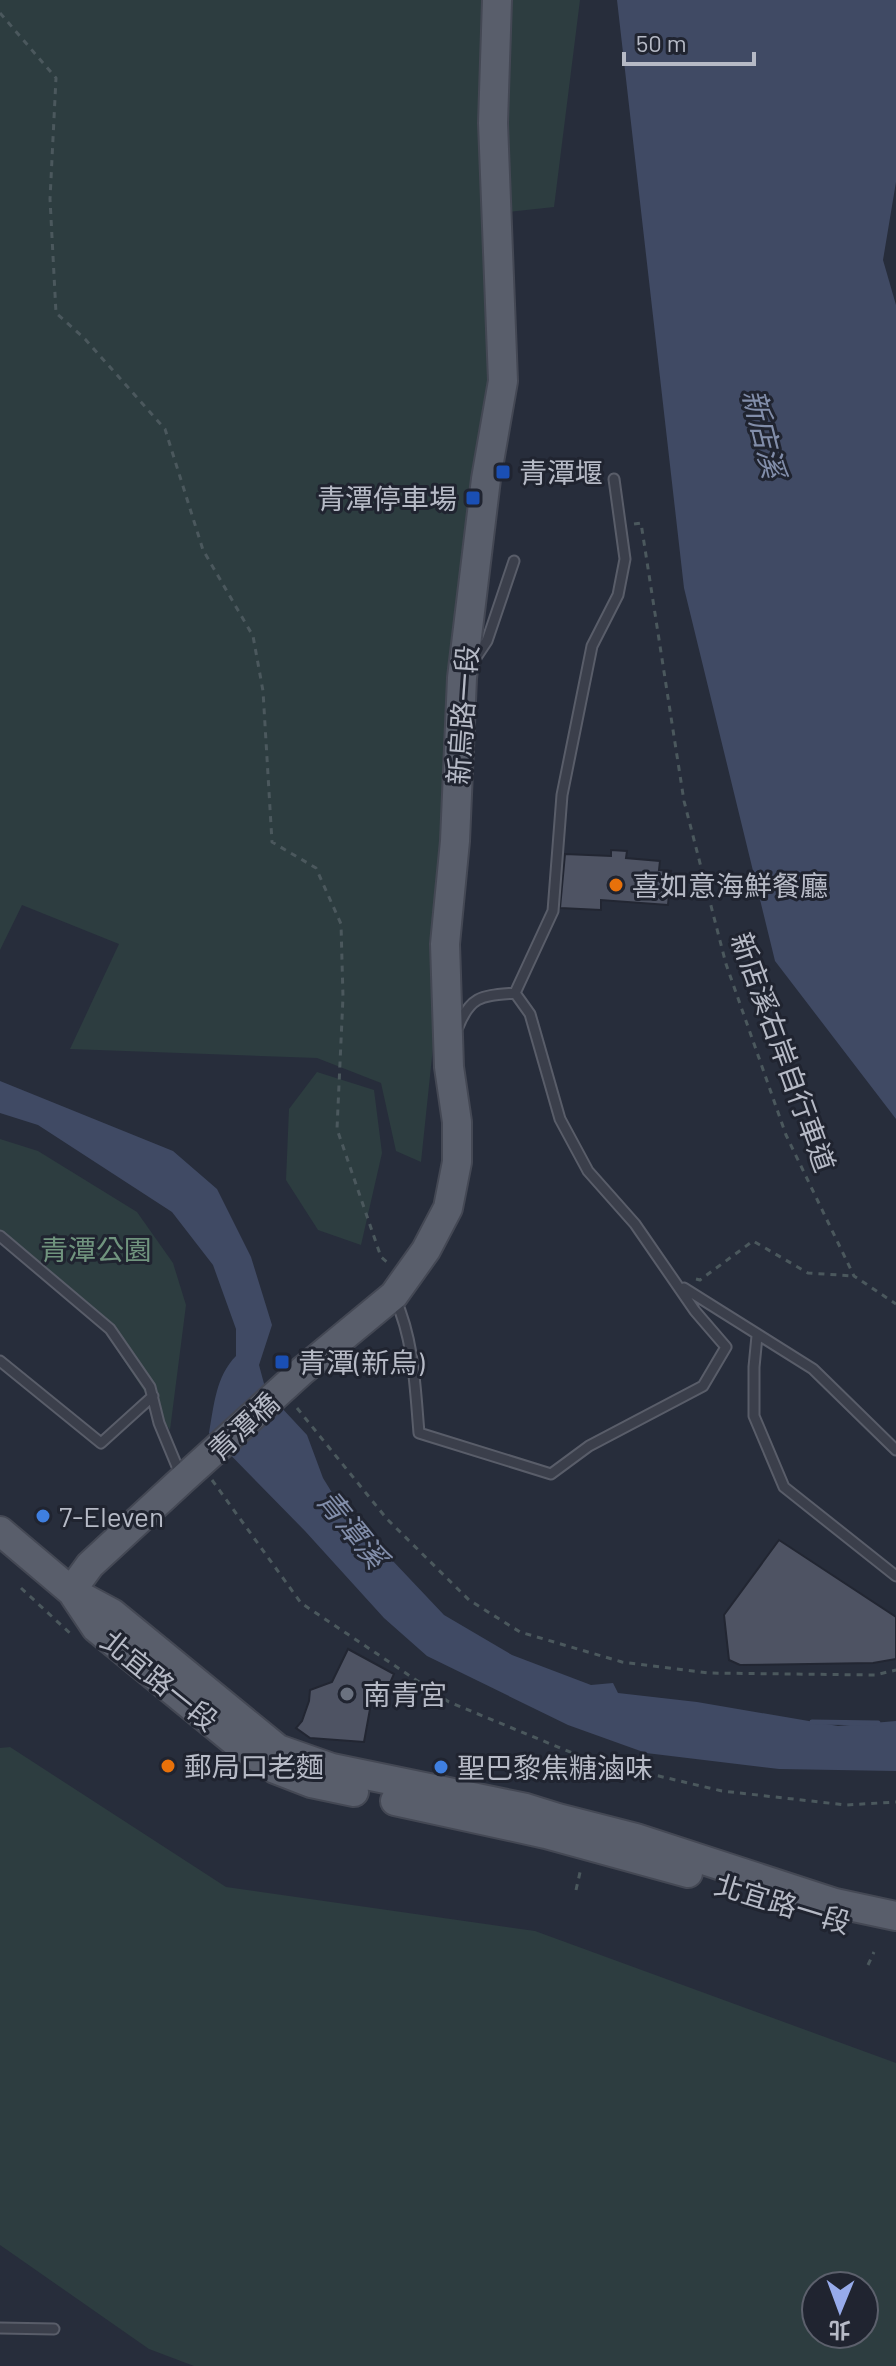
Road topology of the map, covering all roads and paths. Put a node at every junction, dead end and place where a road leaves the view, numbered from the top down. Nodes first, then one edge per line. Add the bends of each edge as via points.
1 (497, 0) edge
2 (0, 13) edge
3 (614, 479) dead end
4 (620, 526) junction
5 (514, 561) dead end
6 (462, 678) junction
7 (515, 993) junction
8 (457, 1122) junction
9 (0, 1236) edge
10 (669, 1273) junction
11 (854, 1276) junction
12 (677, 1284) junction
13 (400, 1286) junction
14 (896, 1304) edge
15 (757, 1336) junction
16 (0, 1361) edge
17 (292, 1380) junction
18 (153, 1396) junction
19 (896, 1450) edge
20 (191, 1472) junction
21 (0, 1531) edge
22 (896, 1576) edge
23 (21, 1588) dead end
24 (71, 1591) junction
25 (82, 1644) dead end
26 (896, 1670) edge
27 (896, 1802) edge
28 (581, 1868) dead end
29 (576, 1890) dead end
30 (896, 1916) edge
31 (885, 1943) edge
32 (868, 1965) dead end
33 (0, 2328) edge
34 (54, 2329) dead end

1 - 6 main road, 新烏路一段 via 493,123 503,381
2 - 13 path via 56,78 50,199 56,313 165,429 203,550 253,636 263,691 272,842 316,868 341,924 337,1129 381,1257
3 - 4 lane
4 - 7 lane via 625,559 618,595 592,646 562,795 553,911
4 - 11 path, 新店溪右岸自行車道 via 641,523 684,801 726,964 786,1135
5 - 6 lane via 487,641
6 - 8 main road, 新烏路一段 via 445,944 449,1067
7 - 8 lane via 484,996 466,1007 457,1030
7 - 10 lane via 530,1014 547,1081 575,1149
8 - 13 main road, 新烏路一段 via 457,1162 448,1208
9 - 18 lane via 110,1329
10 - 11 path via 700,1280 753,1241 808,1273
10 - 12 lane
11 - 14 path
12 - 13 lane via 726,1347 703,1386 589,1446 551,1474 419,1433
12 - 15 lane
13 - 17 main road, 新烏路一段
15 - 19 lane via 813,1369
15 - 22 lane via 754,1416 784,1487
16 - 18 lane via 101,1443
17 - 20 main road, 青潭橋
17 - 26 path via 387,1519 469,1600 520,1632 622,1662 708,1673 875,1675
18 - 20 lane via 159,1423
20 - 24 main road via 90,1565
20 - 27 path via 301,1603 449,1702 587,1759 722,1791 846,1805
21 - 24 main road
23 - 25 path
24 - 30 main road, 北宜路一段 via 112,1613 278,1749 332,1768 526,1808 835,1903
24 - 31 main road, 北宜路一段 via 96,1628 275,1769 311,1783 546,1834 688,1873
28 - 29 path
31 - 32 path
33 - 34 lane

